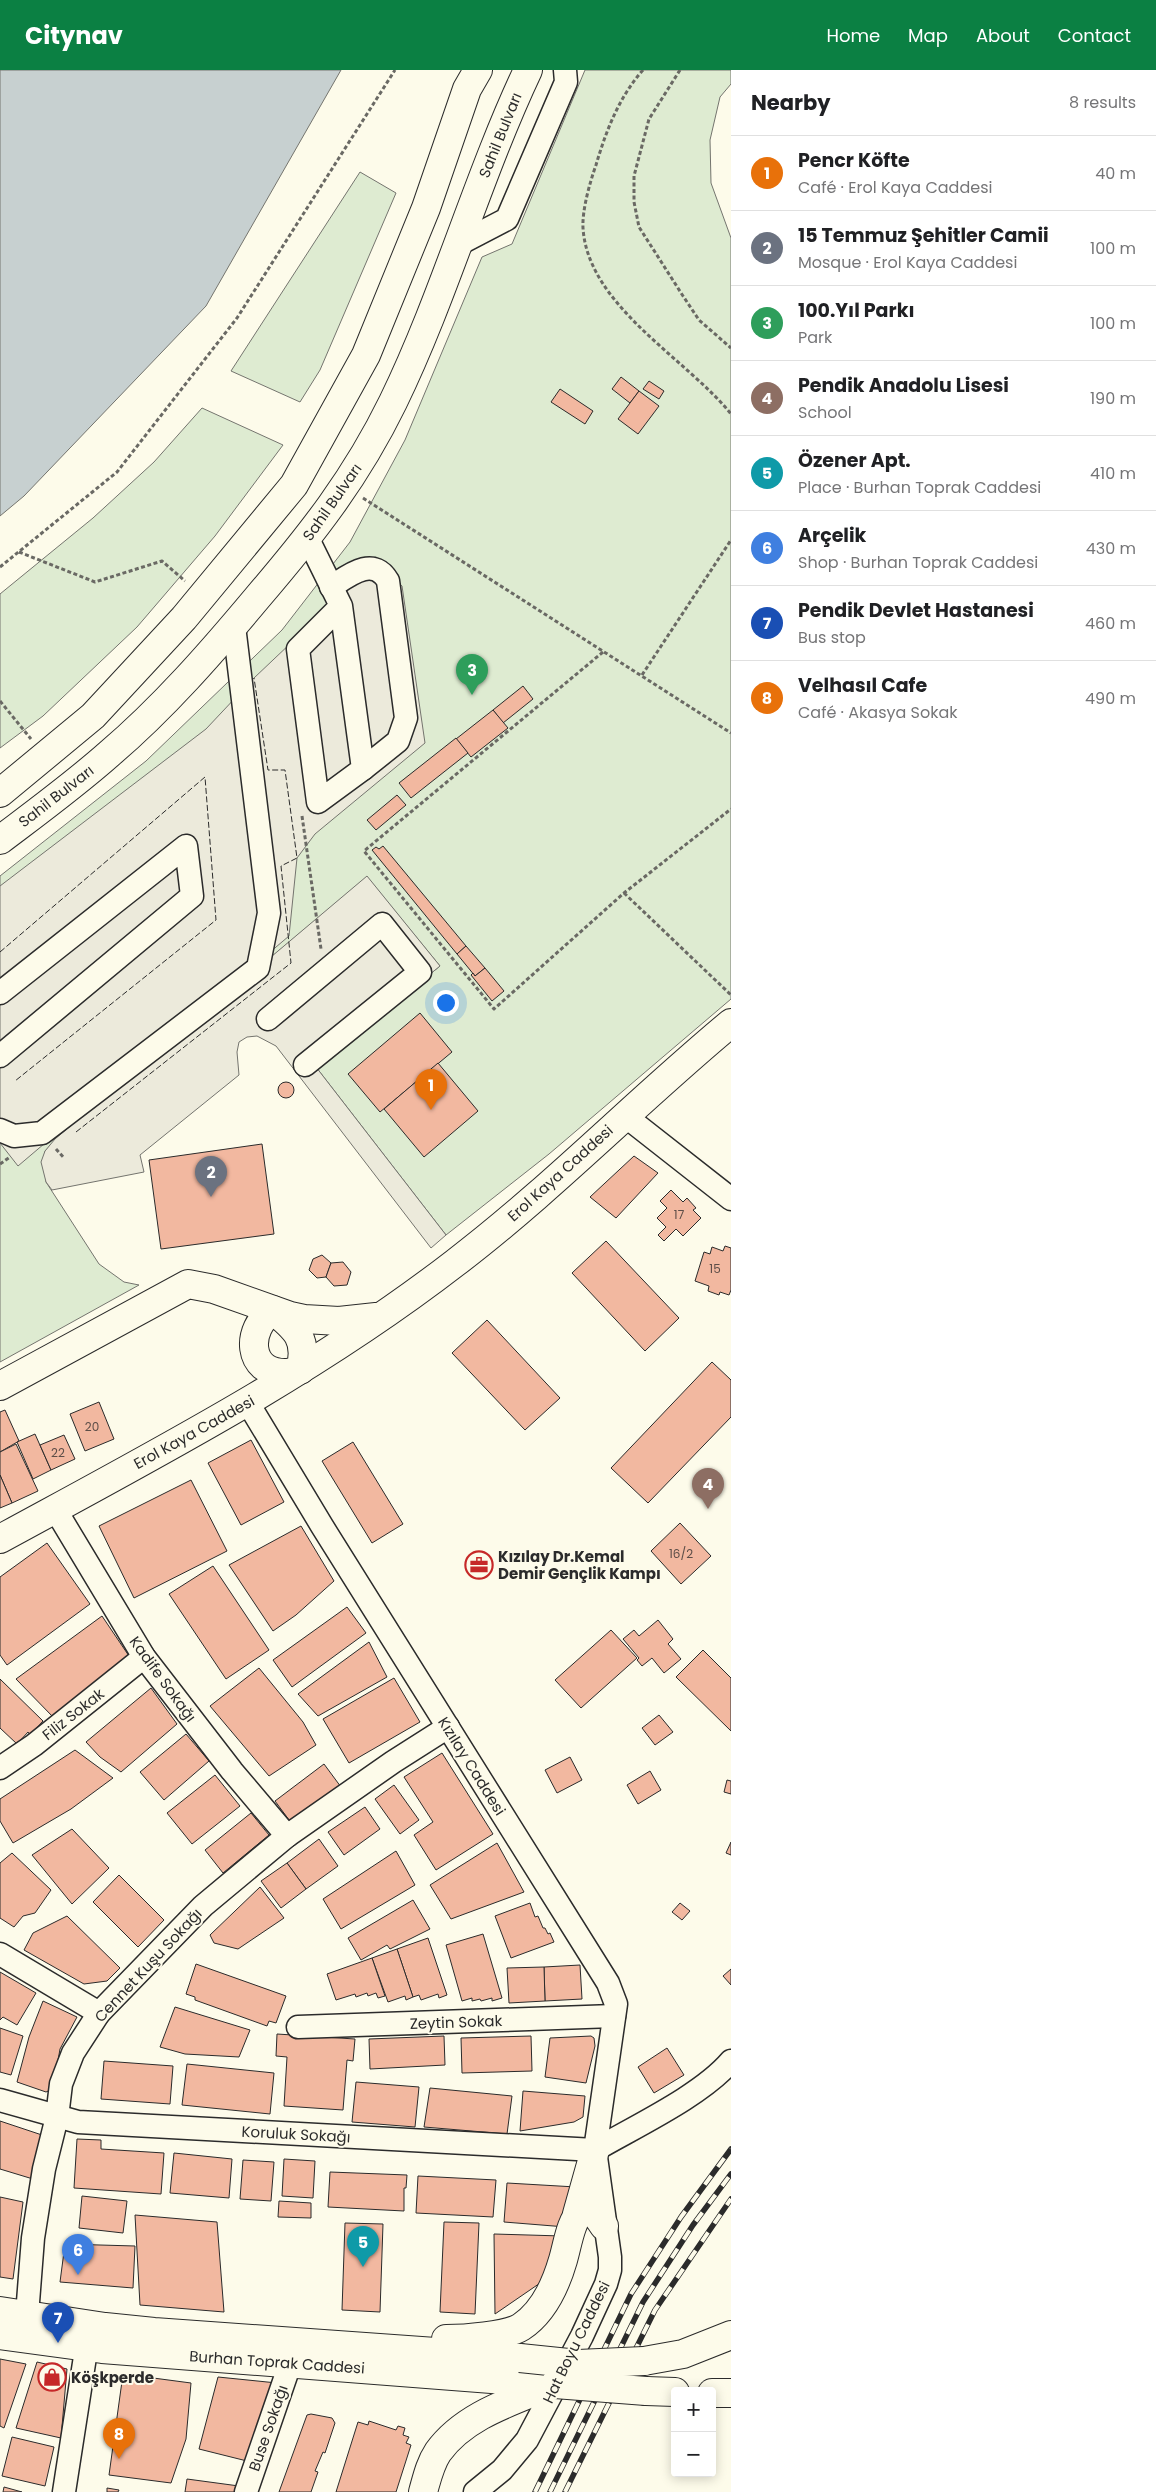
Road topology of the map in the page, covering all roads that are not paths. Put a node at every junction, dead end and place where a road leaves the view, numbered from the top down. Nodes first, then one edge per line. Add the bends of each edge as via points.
1 (478, 70) edge
2 (528, 70) edge
3 (564, 70) edge
4 (457, 245) junction
5 (308, 539) junction
6 (336, 596) junction
7 (234, 626) junction
8 (362, 769) junction
9 (0, 793) edge
10 (0, 840) edge
11 (0, 993) edge
12 (268, 1019) dead end
13 (727, 1032) edge
14 (0, 1056) edge
15 (305, 1065) dead end
16 (624, 1115) junction
17 (0, 1130) edge
18 (731, 1199) edge
19 (273, 1310) junction
20 (382, 1316) junction
21 (300, 1370) junction
22 (0, 1386) edge
23 (248, 1403) junction
24 (55, 1509) junction
25 (0, 1539) edge
26 (144, 1658) junction
27 (448, 1727) junction
28 (0, 1768) edge
29 (287, 1836) junction
30 (0, 1954) edge
31 (99, 2013) junction
32 (614, 2016) junction
33 (298, 2027) dead end
34 (731, 2061) edge
35 (0, 2100) edge
36 (57, 2117) junction
37 (595, 2150) junction
38 (577, 2214) junction
39 (604, 2226) junction
40 (0, 2311) edge
41 (27, 2315) junction
42 (731, 2334) edge
43 (0, 2335) edge
44 (88, 2336) junction
45 (296, 2352) junction
46 (514, 2369) junction
47 (555, 2384) junction
48 (671, 2392) edge
49 (716, 2393) edge
50 (731, 2393) edge
51 (64, 2492) edge
52 (246, 2492) edge
53 (423, 2492) edge
54 (475, 2492) edge

1 - 9 main road via 467,89 426,208 366,355 294,485 202,596 93,716
2 - 4 main road, Sahil Bulvarı
3 - 4 street via 566,82 508,219
4 - 5 main road, Sahil Bulvarı via 404,378 378,432 346,487
5 - 6 street
5 - 7 main road, Sahil Bulvarı
6 - 8 street
6 - 8 street via 298,649 318,802
6 - 8 street via 354,572 368,568 381,572 388,580 406,718 398,741
7 - 10 main road, Sahil Bulvarı via 110,754
7 - 17 street via 269,913 258,968 42,1133 14,1136
11 - 14 street via 186,846 192,896
12 - 15 street via 382,924 420,972
13 - 16 main road, Erol Kaya Caddesi
16 - 18 street
16 - 20 main road, Erol Kaya Caddesi via 569,1168 456,1263
19 - 20 main road, Erol Kaya Caddesi via 323,1321
19 - 21 main road via 302,1339 304,1358
19 - 21 main road via 255,1329 255,1354 260,1365 272,1370 284,1373
19 - 22 main road, Erol Kaya Caddesi via 188,1284
20 - 21 main road, Erol Kaya Caddesi
21 - 23 main road, Erol Kaya Caddesi
23 - 24 main road, Erol Kaya Caddesi
23 - 27 street, Kızılay Caddesi
24 - 25 main road, Erol Kaya Caddesi
24 - 26 street, Kadife Sokağı
26 - 28 street, Filiz Sokak via 34,1746
26 - 29 street, Kadife Sokağı
27 - 29 street, Cennet Kuşu Sokağı
27 - 32 street, Kızılay Caddesi via 608,1983 616,2004
29 - 31 street, Cennet Kuşu Sokağı via 203,1906
30 - 31 street
31 - 36 street, Cennet Kuşu Sokağı via 73,2053 61,2084
32 - 33 street, Zeytin Sokak
32 - 37 street, Kızılay Caddesi
34 - 37 street via 702,2087
35 - 36 street, Koruluk Sokağı
36 - 37 street, Koruluk Sokağı via 88,2122
36 - 41 street, Cennet Kuşu Sokağı via 44,2169 35,2228
37 - 38 main road
37 - 39 street, Hat Boyu Caddesi
38 - 39 main road via 582,2209 593,2210
38 - 45 main road via 557,2281 540,2310 520,2328 474,2339
39 - 54 street, Hat Boyu Caddesi via 610,2270 582,2336 527,2440 502,2470
40 - 41 main road, Burhan Toprak Caddesi
41 - 44 main road, Burhan Toprak Caddesi
42 - 46 main road, bridge via 683,2354 644,2361
43 - 44 main road, Burhan Toprak Caddesi
44 - 45 main road, Burhan Toprak Caddesi
44 - 51 street
45 - 46 main road, Burhan Toprak Caddesi
45 - 52 street, Buse Sokağı
46 - 47 main road, Burhan Toprak Caddesi
47 - 48 main road, Burhan Toprak Caddesi, bridge
47 - 53 main road via 497,2407 470,2422 438,2452 429,2468
49 - 50 main road

